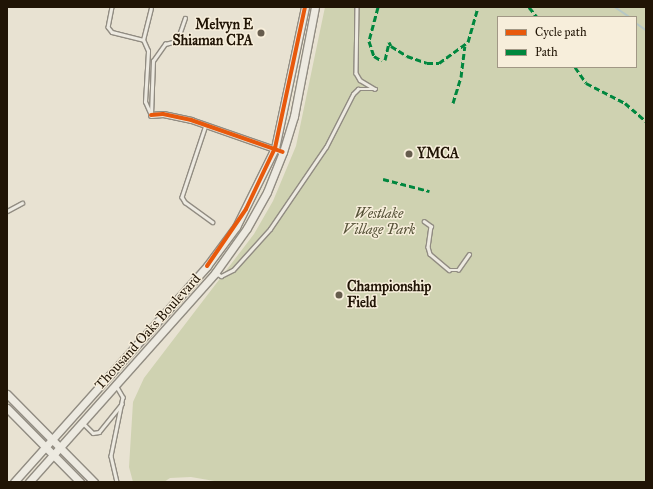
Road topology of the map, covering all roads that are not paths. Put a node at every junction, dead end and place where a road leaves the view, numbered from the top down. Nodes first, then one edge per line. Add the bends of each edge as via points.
1 (112, 7) edge
2 (305, 7) edge
3 (315, 7) edge
4 (357, 7) edge
5 (151, 9) dead end
6 (185, 18) dead end
7 (143, 40) junction
8 (151, 115) junction
9 (206, 125) junction
10 (275, 148) junction
11 (283, 152) junction
12 (22, 203) dead end
13 (7, 211) edge
14 (424, 221) dead end
15 (213, 222) dead end
16 (469, 254) dead end
17 (207, 266) junction
18 (215, 273) junction
19 (137, 344) junction
20 (146, 351) junction
21 (116, 385) junction
22 (7, 394) edge
23 (122, 403) junction
24 (7, 408) edge
25 (82, 422) junction
26 (52, 440) junction
27 (45, 447) junction
28 (60, 448) junction
29 (53, 455) junction
30 (14, 482) edge
31 (29, 482) edge
32 (80, 482) edge
33 (94, 482) edge
34 (117, 482) edge

1 - 7 lane via 108,27 112,32
2 - 10 main road, Thousand Oaks Boulevard
3 - 11 main road, Thousand Oaks Boulevard via 294,116
4 - 18 lane via 356,73 360,80 376,89 358,89 353,94 326,147 270,229 233,270 221,276
5 - 7 lane
6 - 8 lane via 177,41 165,44 153,61
7 - 8 lane via 148,51 145,102
8 - 9 street via 163,114
9 - 10 street
9 - 15 lane via 182,197 185,202
10 - 11 street
10 - 17 main road, Thousand Oaks Boulevard via 246,209
11 - 18 main road, Thousand Oaks Boulevard via 257,211 234,249
12 - 13 lane
14 - 16 lane via 431,226 428,246 430,254 449,270 458,270
17 - 18 main road
17 - 19 main road, Thousand Oaks Boulevard
18 - 20 main road, Thousand Oaks Boulevard
19 - 20 main road
19 - 26 main road, Thousand Oaks Boulevard
20 - 21 main road, Thousand Oaks Boulevard
21 - 23 lane via 123,393
21 - 25 main road, Thousand Oaks Boulevard
22 - 26 main road
23 - 25 lane via 99,432 93,433
23 - 34 lane via 111,456
24 - 27 main road
25 - 28 main road, Thousand Oaks Boulevard
26 - 27 main road, Thousand Oaks Boulevard
26 - 28 main road
27 - 29 main road
27 - 30 main road, Thousand Oaks Boulevard
28 - 29 main road, Thousand Oaks Boulevard
28 - 33 main road
29 - 31 main road, Thousand Oaks Boulevard
29 - 32 main road

